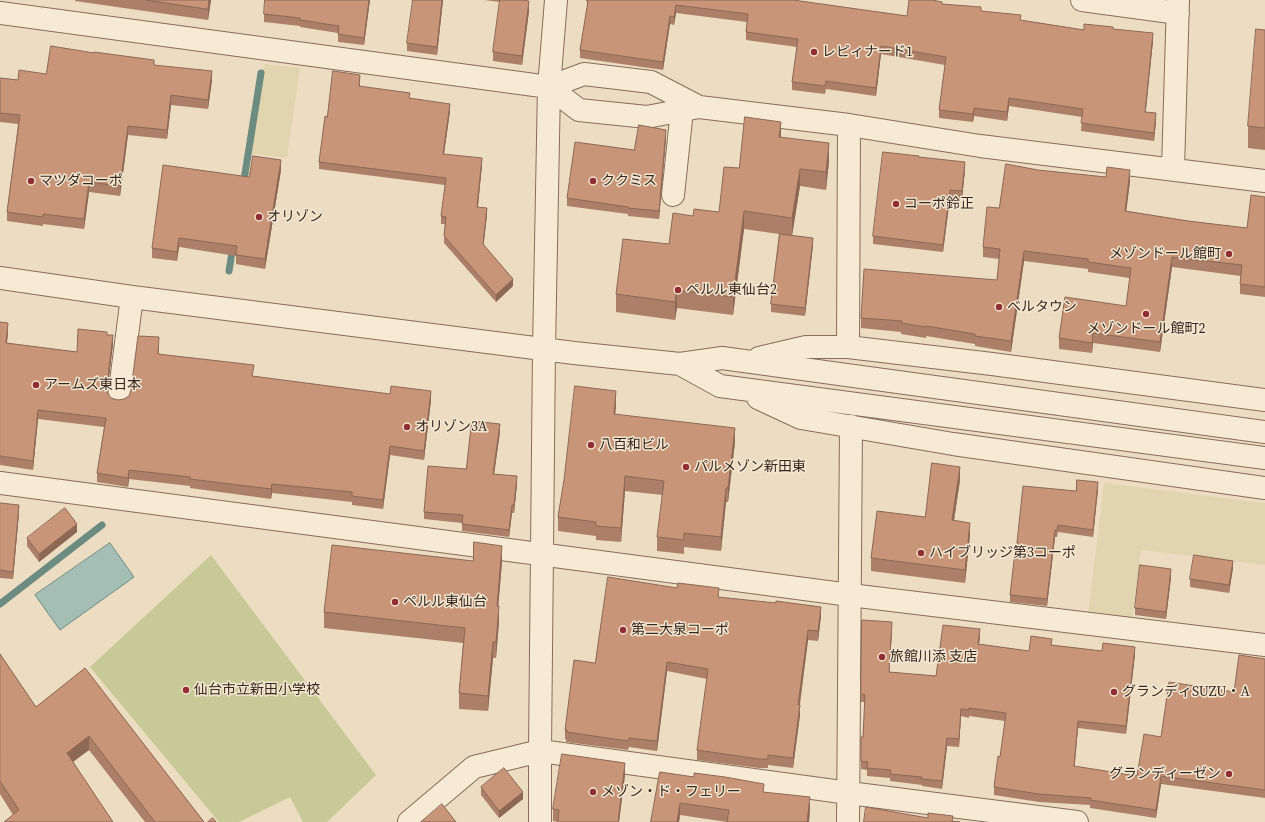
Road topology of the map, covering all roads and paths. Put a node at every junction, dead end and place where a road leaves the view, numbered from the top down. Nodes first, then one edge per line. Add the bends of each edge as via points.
1 (556, 0) edge
2 (1082, 0) edge
3 (1178, 6) edge
4 (0, 13) edge
5 (549, 87) junction
6 (690, 108) junction
7 (849, 124) junction
8 (1173, 169) junction
9 (1265, 181) edge
10 (673, 196) dead end
11 (0, 278) edge
12 (132, 297) junction
13 (848, 347) junction
14 (544, 349) junction
15 (746, 361) junction
16 (680, 364) junction
17 (741, 389) junction
18 (119, 396) dead end
19 (1265, 400) edge
20 (851, 426) junction
21 (1265, 432) edge
22 (1265, 458) edge
23 (0, 483) edge
24 (1265, 488) edge
25 (542, 554) junction
26 (850, 595) junction
27 (1265, 645) edge
28 (540, 751) junction
29 (849, 793) junction
30 (1025, 819) edge
31 (409, 822) edge
32 (540, 822) edge
33 (848, 822) edge
34 (1078, 822) edge

1 - 5 street
2 - 3 street
3 - 8 street
4 - 5 street
5 - 6 street via 579,110 647,117
5 - 6 street via 584,74 651,82
5 - 14 street
6 - 7 street
6 - 10 street
7 - 8 street via 980,146
7 - 13 street
8 - 9 street
11 - 12 street
12 - 14 street
12 - 18 street
13 - 15 street via 806,347
13 - 19 street
14 - 16 street
14 - 25 street
15 - 16 street via 722,358
15 - 21 street
16 - 17 street via 720,386
17 - 20 street via 801,418
17 - 22 street
20 - 24 street via 953,444
20 - 26 street
23 - 25 street
25 - 26 street
25 - 28 street
26 - 27 street
26 - 29 street
28 - 29 street
28 - 31 street via 474,767
28 - 32 street
29 - 30 street
29 - 33 street
30 - 34 street

